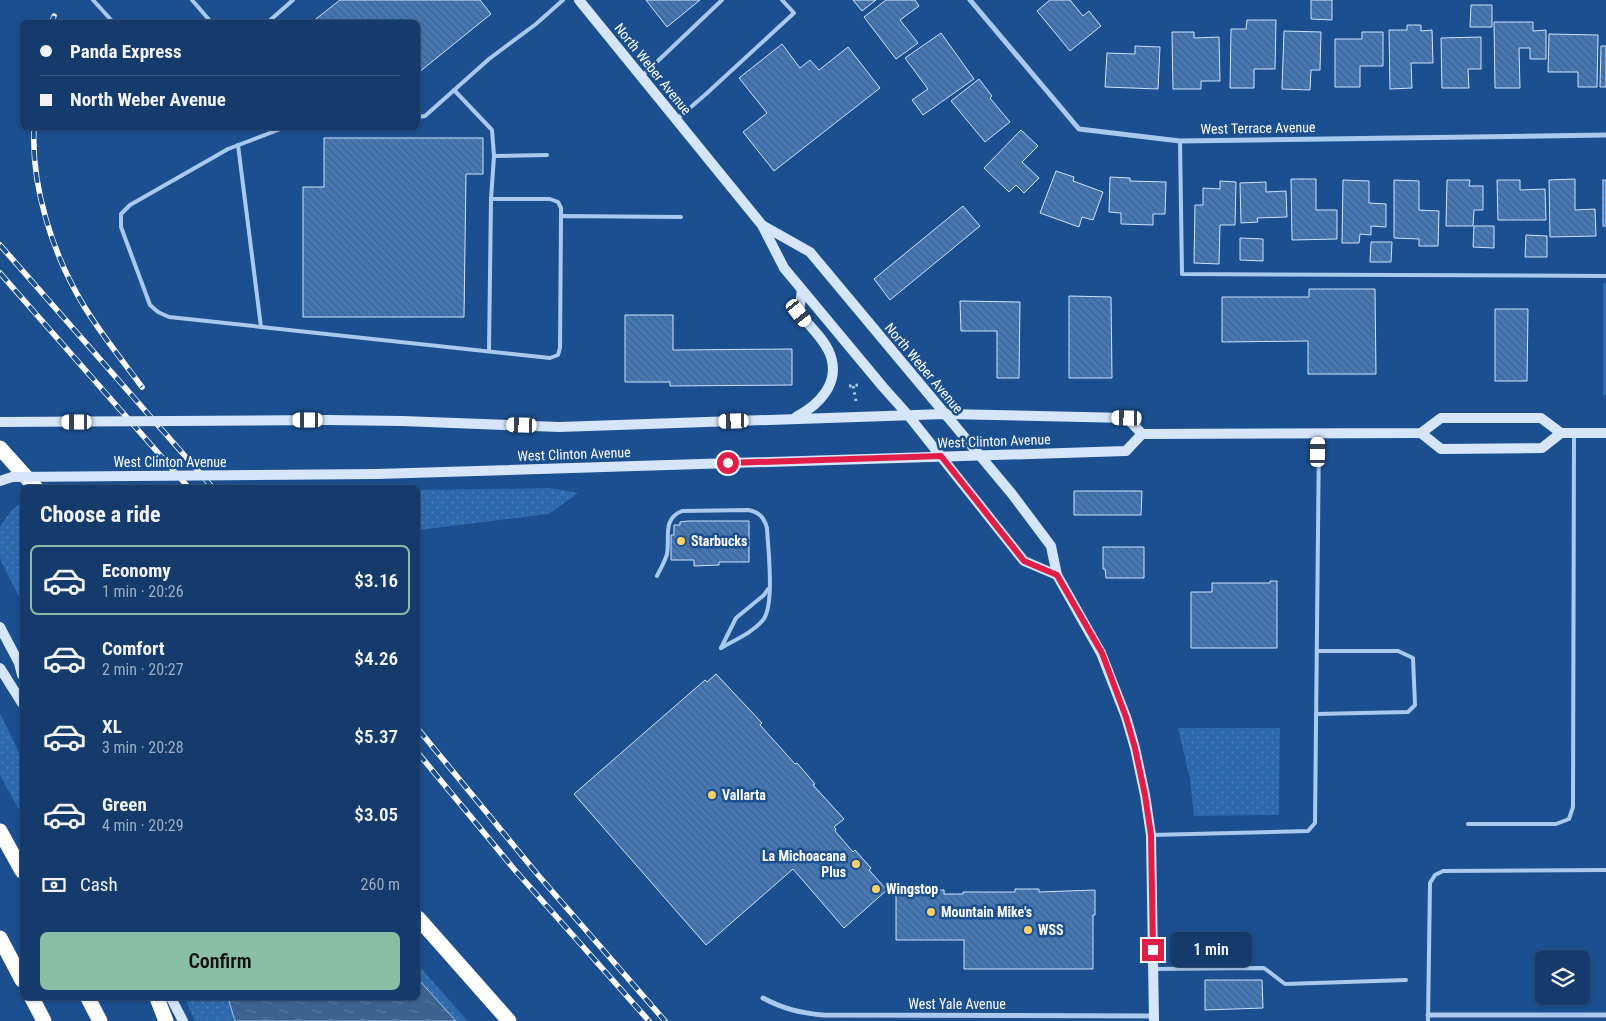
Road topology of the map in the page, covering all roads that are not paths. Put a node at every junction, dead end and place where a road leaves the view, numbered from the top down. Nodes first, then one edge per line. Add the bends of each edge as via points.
1 (93, 0) edge
2 (192, 0) edge
3 (293, 0) edge
4 (563, 0) edge
5 (579, 0) edge
6 (722, 0) edge
7 (782, 0) edge
8 (970, 0) edge
9 (111, 20) edge
10 (209, 20) edge
11 (270, 20) edge
12 (642, 76) junction
13 (454, 90) junction
14 (420, 117) edge
15 (677, 119) junction
16 (278, 130) edge
17 (1606, 134) edge
18 (1180, 141) junction
19 (238, 145) junction
20 (547, 155) dead end
21 (494, 156) junction
22 (491, 199) junction
23 (561, 216) junction
24 (681, 217) dead end
25 (762, 225) junction
26 (1606, 276) edge
27 (802, 290) junction
28 (262, 326) junction
29 (489, 351) junction
30 (945, 414) junction
31 (908, 415) junction
32 (792, 419) junction
33 (0, 422) edge
34 (1421, 433) junction
35 (1561, 433) junction
36 (1574, 433) junction
37 (1606, 433) edge
38 (1142, 434) junction
39 (1319, 434) junction
40 (0, 448) edge
41 (979, 455) junction
42 (941, 456) junction
43 (0, 479) edge
44 (33, 485) edge
45 (1057, 575) junction
46 (657, 576) dead end
47 (769, 583) junction
48 (0, 627) edge
49 (1317, 651) junction
50 (20, 667) edge
51 (0, 668) edge
52 (20, 700) edge
53 (1316, 714) junction
54 (1468, 824) dead end
55 (0, 831) edge
56 (1151, 835) junction
57 (20, 867) edge
58 (1606, 870) edge
59 (420, 920) edge
60 (0, 938) edge
61 (1153, 969) junction
62 (20, 976) edge
63 (1406, 980) dead end
64 (763, 998) dead end
65 (33, 1000) edge
66 (89, 1000) edge
67 (158, 1000) edge
68 (172, 1000) edge
69 (1606, 1015) edge
70 (1154, 1018) edge
71 (1428, 1018) edge
72 (44, 1021) edge
73 (100, 1021) edge
74 (166, 1021) edge
75 (183, 1021) edge
76 (509, 1021) edge

1 - 9 lane
2 - 10 lane
3 - 11 lane
4 - 13 lane
5 - 12 main road, North Weber Avenue
6 - 12 lane
7 - 15 lane via 794,13
8 - 18 street, West Terrace Avenue via 1079,129
12 - 15 main road, North Weber Avenue
13 - 14 lane via 426,116
13 - 21 lane via 492,130
15 - 25 main road, North Weber Avenue
16 - 19 lane
17 - 18 street, West Terrace Avenue
18 - 26 lane via 1182,274
19 - 28 lane
19 - 28 lane via 130,205 121,214 121,227 150,305 158,312
20 - 21 lane
21 - 22 lane
22 - 23 lane via 550,200 558,202
22 - 29 lane
23 - 24 lane
23 - 29 lane via 558,355 550,358
25 - 27 main road, North Weber Avenue via 784,268
25 - 30 main road, North Weber Avenue via 810,252
27 - 31 main road, North Weber Avenue
27 - 32 main road via 799,313 830,354 831,382 816,404
28 - 29 lane
30 - 31 main road, West Clinton Avenue
30 - 38 main road, West Clinton Avenue via 1127,418
30 - 41 main road, North Weber Avenue
31 - 32 main road, West Clinton Avenue
31 - 42 main road, North Weber Avenue
32 - 33 main road, West Clinton Avenue, bridge via 559,426 327,420
34 - 35 main road via 1441,418 1541,418
34 - 35 main road via 1442,449 1542,448
34 - 39 main road
35 - 36 main road
36 - 37 main road
36 - 54 lane via 1573,807 1569,819 1556,824
38 - 39 main road
38 - 41 main road, West Clinton Avenue via 1126,451
39 - 49 lane
40 - 44 highway
41 - 42 main road, West Clinton Avenue
41 - 45 main road, North Weber Avenue via 1051,546
42 - 43 main road, West Clinton Avenue, bridge via 378,474
42 - 45 main road, North Weber Avenue via 1024,561
45 - 56 main road, North Weber Avenue via 1102,653 1121,702 1135,748
46 - 47 lane via 667,552 668,528 675,514 682,511 748,510 765,520
47 - 47 lane via 768,607 763,620 721,648 736,618 767,592
48 - 50 main road
49 - 53 lane
49 - 53 lane via 1398,651 1413,658 1415,705 1408,712
51 - 52 main road
53 - 56 lane via 1315,823 1308,831
55 - 57 highway
56 - 61 main road, North Weber Avenue
58 - 71 lane via 1443,871 1435,875 1430,883
59 - 76 highway
60 - 62 highway
61 - 63 lane via 1264,968 1285,984
61 - 70 main road, North Weber Avenue
64 - 70 street, West Yale Avenue via 793,1011 823,1015
65 - 72 highway
66 - 73 highway
67 - 74 highway
68 - 75 main road
69 - 71 street

